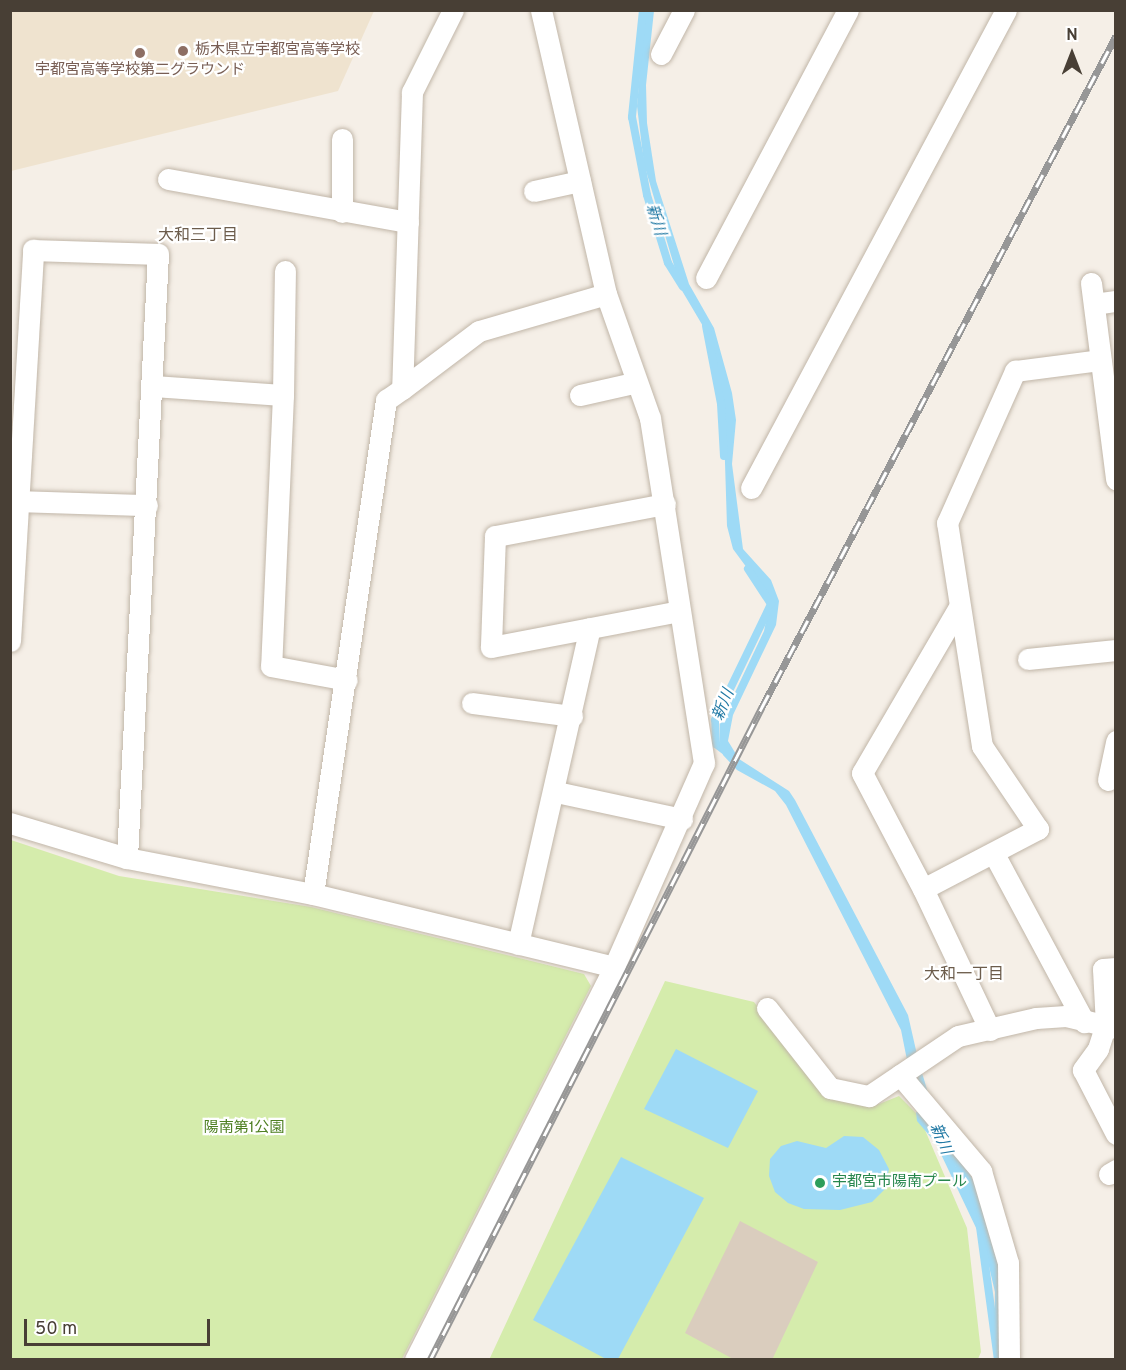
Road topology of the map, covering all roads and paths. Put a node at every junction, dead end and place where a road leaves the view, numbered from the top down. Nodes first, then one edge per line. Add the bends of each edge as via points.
1 (453, 10) edge
2 (541, 10) edge
3 (684, 10) edge
4 (848, 10) edge
5 (1006, 10) edge
6 (661, 54) dead end
7 (342, 139) dead end
8 (168, 179) dead end
9 (580, 181) junction
10 (534, 191) dead end
11 (342, 212) junction
12 (408, 222) junction
13 (285, 271) dead end
14 (705, 278) dead end
15 (1091, 283) dead end
16 (606, 294) junction
17 (1116, 301) edge
18 (1094, 304) junction
19 (1100, 360) junction
20 (637, 382) junction
21 (153, 386) junction
22 (18, 388) edge
23 (402, 389) junction
24 (283, 395) junction
25 (580, 395) dead end
26 (1116, 479) edge
27 (751, 488) dead end
28 (18, 501) junction
29 (665, 504) junction
30 (147, 505) junction
31 (959, 607) junction
32 (680, 611) junction
33 (11, 612) edge
34 (590, 628) junction
35 (10, 641) edge
36 (1116, 650) edge
37 (1028, 659) dead end
38 (347, 680) junction
39 (472, 703) dead end
40 (572, 716) junction
41 (1116, 741) edge
42 (1108, 780) dead end
43 (556, 792) junction
44 (682, 819) junction
45 (10, 823) edge
46 (994, 854) junction
47 (127, 858) junction
48 (923, 889) junction
49 (313, 894) junction
50 (518, 944) junction
51 (614, 968) junction
52 (1116, 968) edge
53 (767, 1008) dead end
54 (1084, 1022) junction
55 (1111, 1026) edge
56 (990, 1030) junction
57 (900, 1076) junction
58 (1116, 1134) edge
59 (415, 1359) edge
60 (1009, 1359) edge

1 - 12 street via 411,93
2 - 9 street
3 - 6 street
4 - 14 street
5 - 27 street
7 - 11 street
8 - 11 street
9 - 10 street
9 - 16 street
11 - 12 street
12 - 23 street
13 - 24 street
15 - 18 street
16 - 20 street
16 - 23 street via 479,331
17 - 18 street
18 - 19 street
19 - 26 street
19 - 31 street via 1015,371 947,523
20 - 25 street
20 - 29 street via 650,418
21 - 22 street via 158,254 33,249
21 - 24 street
21 - 30 street
22 - 28 street
23 - 38 street via 386,400
24 - 38 street via 271,666
28 - 30 street
28 - 33 street
29 - 32 street
29 - 34 street via 495,536 491,647
30 - 47 street
31 - 46 street via 982,746 1038,829
31 - 48 street via 862,773
32 - 34 street
32 - 44 street via 704,763
33 - 35 street
34 - 40 street
36 - 37 street
38 - 49 street
39 - 40 street
40 - 43 street
41 - 42 street
43 - 44 street
43 - 50 street
44 - 51 street
45 - 47 street
46 - 48 street
46 - 54 street
47 - 49 street
48 - 56 street
49 - 50 street
50 - 51 street
51 - 59 street
52 - 55 street via 1103,969
53 - 57 street via 830,1088 869,1096
54 - 55 street
54 - 56 street via 1066,1016 1046,1017
55 - 58 street via 1083,1071
56 - 57 street via 958,1036
57 - 60 street via 981,1171 1008,1263

